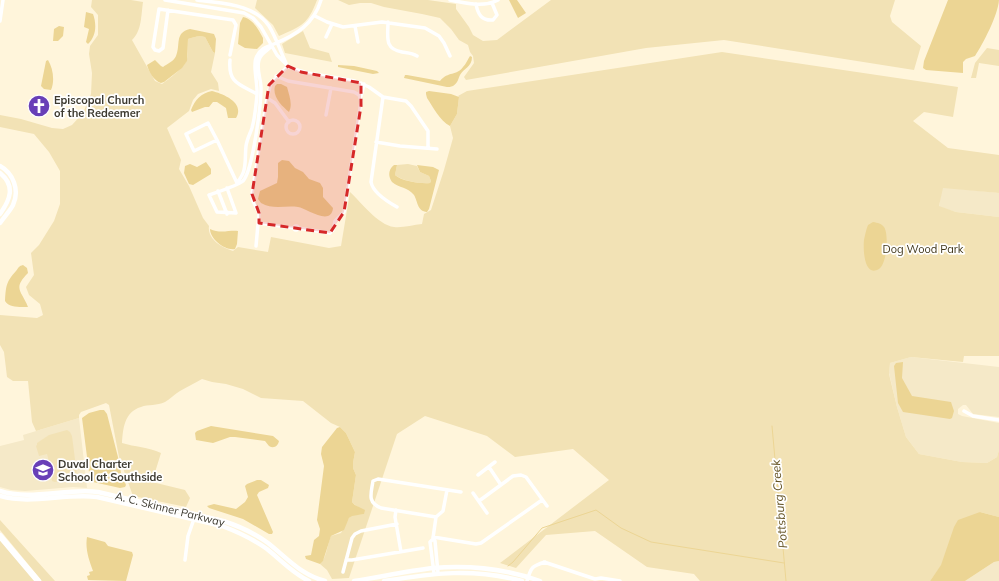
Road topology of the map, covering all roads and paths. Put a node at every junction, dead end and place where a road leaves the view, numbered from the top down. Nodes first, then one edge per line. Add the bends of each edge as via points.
1 (3, 0) edge
2 (165, 0) edge
3 (197, 0) edge
4 (321, 0) edge
5 (450, 0) edge
6 (498, 0) edge
7 (457, 1) edge
8 (492, 3) junction
9 (476, 4) junction
10 (237, 6) junction
11 (166, 10) junction
12 (237, 11) junction
13 (315, 16) junction
14 (0, 20) edge
15 (388, 22) junction
16 (332, 24) junction
17 (356, 26) junction
18 (326, 37) dead end
19 (358, 42) dead end
20 (276, 43) junction
21 (272, 45) junction
22 (230, 55) dead end
23 (417, 56) dead end
24 (450, 56) dead end
25 (230, 60) dead end
26 (288, 66) junction
27 (276, 76) junction
28 (363, 84) junction
29 (331, 88) junction
30 (259, 94) junction
31 (360, 97) junction
32 (383, 97) junction
33 (267, 98) junction
34 (326, 115) dead end
35 (288, 120) dead end
36 (217, 140) junction
37 (376, 142) junction
38 (428, 148) junction
39 (437, 149) dead end
40 (246, 156) junction
41 (251, 157) junction
42 (0, 166) edge
43 (0, 173) edge
44 (237, 183) junction
45 (227, 188) junction
46 (218, 191) junction
47 (397, 207) dead end
48 (0, 214) edge
49 (227, 214) junction
50 (259, 222) junction
51 (0, 223) edge
52 (256, 246) dead end
53 (964, 411) dead end
54 (999, 420) edge
55 (495, 462) dead end
56 (489, 467) junction
57 (478, 474) dead end
58 (501, 485) junction
59 (448, 490) junction
60 (0, 491) edge
61 (461, 492) dead end
62 (473, 493) dead end
63 (0, 496) edge
64 (542, 500) junction
65 (479, 501) junction
66 (546, 506) dead end
67 (396, 510) junction
68 (488, 513) dead end
69 (436, 516) junction
70 (194, 519) junction
71 (396, 524) junction
72 (0, 536) edge
73 (433, 538) junction
74 (433, 547) junction
75 (423, 548) dead end
76 (401, 552) junction
77 (185, 560) dead end
78 (346, 560) junction
79 (436, 570) junction
80 (343, 572) dead end
81 (528, 579) edge
82 (38, 581) edge
83 (309, 581) edge
84 (325, 581) edge
85 (354, 581) edge
86 (384, 581) edge
87 (522, 581) edge
88 (540, 581) edge
89 (620, 581) edge

1 - 14 street
2 - 11 street
2 - 12 street
3 - 10 street
4 - 13 street
5 - 7 street
6 - 8 street
7 - 9 street
8 - 9 street
8 - 9 street via 497,15 493,20 483,18
10 - 12 street
10 - 20 street via 258,15 268,26
11 - 11 street via 159,9 153,47 157,51 163,48
11 - 22 street via 233,20 236,24
12 - 21 street via 253,18
13 - 16 street
13 - 20 street via 302,30
15 - 17 street
15 - 23 street via 388,42 391,48
15 - 24 street via 432,31 442,39
16 - 17 street via 343,27
16 - 18 street
17 - 19 street
20 - 21 street
20 - 26 street
21 - 26 street via 277,55
21 - 30 street via 260,56 258,62
25 - 30 street via 229,71 232,78 238,84
26 - 27 street
26 - 28 street via 301,72 348,79
27 - 29 street via 288,81
27 - 33 street via 270,85
28 - 31 street
28 - 32 street
29 - 31 street via 354,92
29 - 34 street
30 - 40 street
30 - 41 street
31 - 50 street via 361,106 344,212 335,221 333,230 330,233
32 - 37 street
32 - 38 street via 409,103 428,131
33 - 35 street
33 - 50 street via 252,194 260,213
36 - 36 street via 208,123 186,134 194,150
36 - 44 street
37 - 38 street
37 - 47 street via 371,185
38 - 39 street
40 - 41 street
40 - 44 street via 244,170
41 - 44 street via 246,175
42 - 51 main road via 12,179 16,194 12,207
43 - 48 main road via 7,180 10,191 9,201
44 - 45 street
45 - 46 street
45 - 49 street via 236,213
46 - 49 street
46 - 49 street via 209,195 216,211
50 - 52 street
53 - 54 street via 973,416
55 - 56 street
56 - 57 street
56 - 58 street
58 - 64 street via 516,475 524,476
58 - 65 street
59 - 61 street
59 - 67 street via 374,480 371,498 373,503 381,508
59 - 69 street via 443,510
60 - 84 main road, A. C. Skinner Parkway via 20,494 98,492 223,521 256,536 303,572
62 - 65 street
63 - 70 main road, A. C. Skinner Parkway via 19,499 97,497
64 - 66 street
64 - 73 street via 480,543
65 - 68 street
67 - 69 street
67 - 71 street
69 - 73 street
70 - 77 street via 188,536
70 - 83 main road, A. C. Skinner Parkway via 246,536
71 - 76 street
71 - 78 street via 355,534
72 - 82 highway
73 - 74 street
74 - 79 street
74 - 79 street via 437,557
75 - 76 street
76 - 78 street
78 - 80 street
79 - 81 main road via 485,569
79 - 85 main road
79 - 86 main road
79 - 87 main road via 476,573
81 - 88 main road
81 - 89 street via 533,566 544,562 594,579

